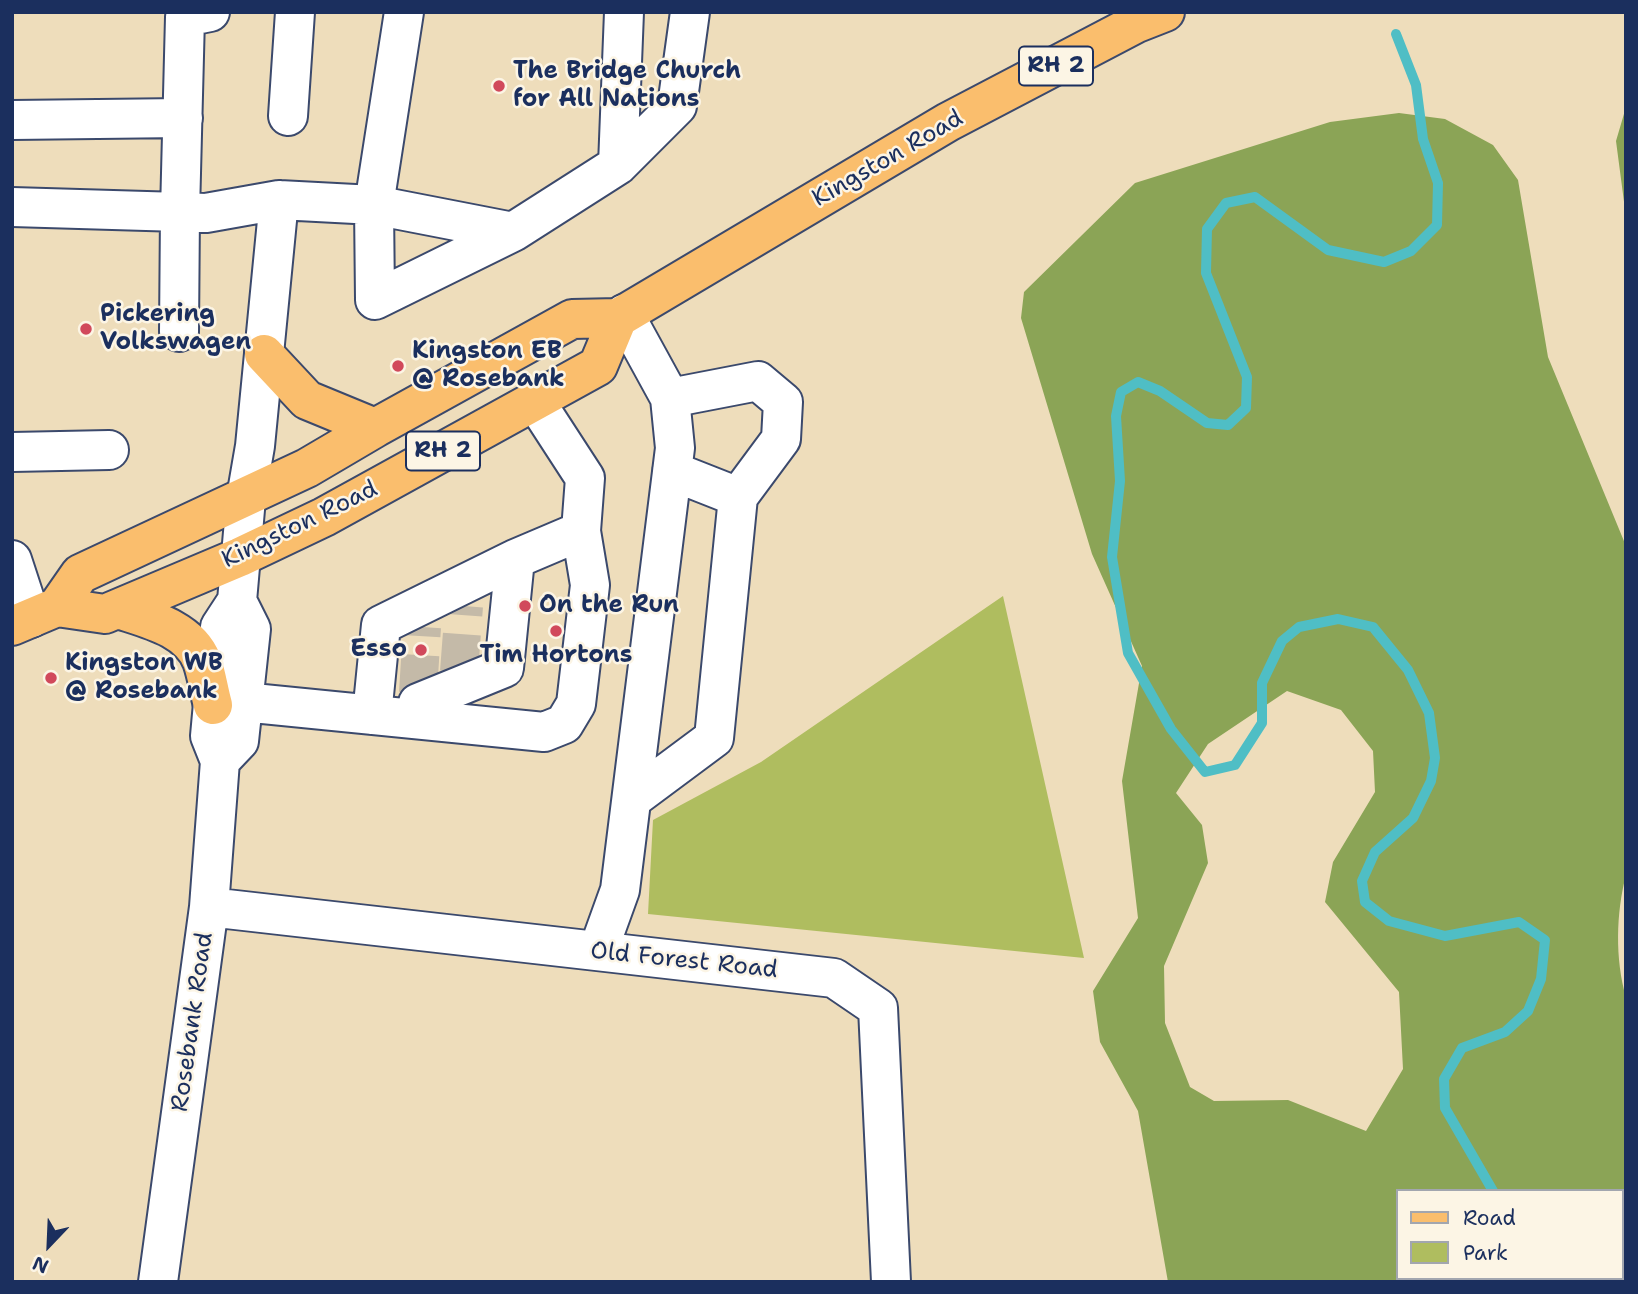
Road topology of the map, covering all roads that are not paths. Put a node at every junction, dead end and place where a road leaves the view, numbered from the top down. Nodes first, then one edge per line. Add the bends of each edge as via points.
1 (210, 12) edge
2 (295, 12) edge
3 (404, 12) edge
4 (624, 12) edge
5 (690, 12) edge
6 (1165, 12) edge
7 (288, 116) dead end
8 (183, 118) junction
9 (12, 120) edge
10 (618, 165) junction
11 (279, 200) junction
12 (374, 205) junction
13 (12, 207) edge
14 (180, 212) junction
15 (513, 232) junction
16 (621, 316) junction
17 (179, 332) dead end
18 (264, 354) junction
19 (670, 398) junction
20 (535, 401) junction
21 (375, 428) junction
22 (109, 450) dead end
23 (12, 452) edge
24 (672, 471) junction
25 (738, 496) junction
26 (246, 498) junction
27 (581, 531) junction
28 (240, 557) junction
29 (515, 559) junction
30 (12, 560) edge
31 (118, 609) junction
32 (33, 617) edge
33 (228, 704) junction
34 (420, 709) junction
35 (372, 715) junction
36 (632, 799) junction
37 (209, 907) junction
38 (598, 951) junction
39 (158, 1282) edge
40 (891, 1282) edge

1 - 8 street via 185,17
2 - 7 street
3 - 12 street
4 - 10 street
5 - 10 street via 677,106
6 - 16 main road, Kingston Road / RH 2 via 948,122
8 - 9 street
8 - 14 street
10 - 15 street
11 - 12 street
11 - 14 street via 206,213
11 - 18 street, Rosebank Road
12 - 15 street
12 - 15 street via 374,300
13 - 14 street
14 - 17 street
16 - 19 street
16 - 20 main road, Kingston Road / RH 2 via 598,366
16 - 21 main road, Kingston Road / RH 2 via 572,319
18 - 21 main road via 307,400
18 - 26 street, Rosebank Road
19 - 24 street via 675,448
19 - 25 street via 758,381 783,402 781,439
20 - 27 street via 584,478
20 - 28 main road, Kingston Road / RH 2 via 324,517
21 - 26 main road, Kingston Road / RH 2
22 - 23 street
24 - 25 street
24 - 36 street
25 - 36 street via 714,738
26 - 28 street, Rosebank Road
26 - 32 main road, Kingston Road / RH 2 via 80,574
27 - 29 street
27 - 34 street via 590,585 576,704 564,724 544,732
28 - 31 main road, Kingston Road / RH 2
28 - 33 street, Rosebank Road via 236,601 220,627
29 - 34 street via 504,668 458,680
29 - 35 street via 464,595 423,616 381,625
30 - 32 street
31 - 32 main road, Kingston Road / RH 2 via 105,614
31 - 33 main road via 177,632 194,647
33 - 35 street
33 - 37 street, Rosebank Road via 210,736 220,761
34 - 35 street
36 - 38 street via 620,890
37 - 38 street, Old Forest Road
37 - 39 street, Rosebank Road
38 - 40 street, Old Forest Road via 834,978 878,1008

